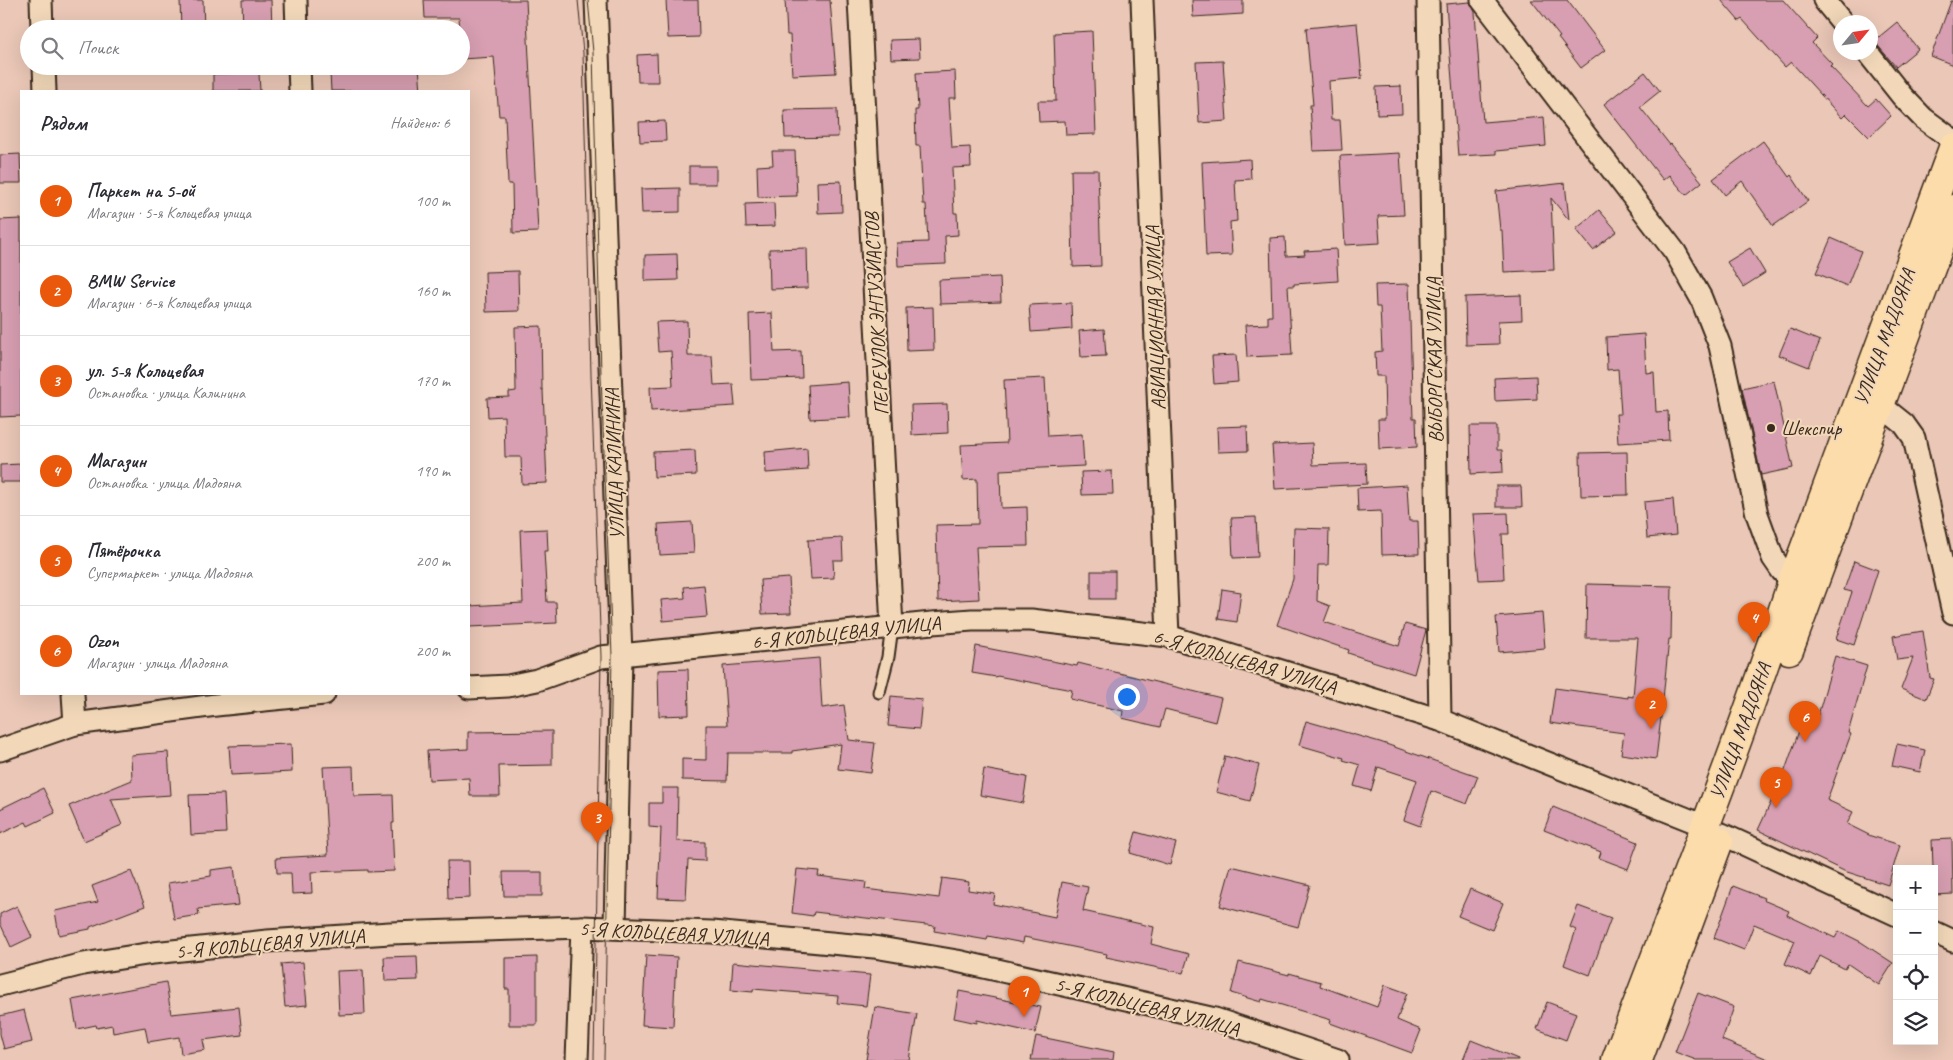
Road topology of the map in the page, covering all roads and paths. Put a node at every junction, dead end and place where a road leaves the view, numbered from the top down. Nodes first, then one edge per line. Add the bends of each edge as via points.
1 (41, 0) edge
2 (296, 0) edge
3 (596, 0) edge
4 (859, 0) edge
5 (1142, 0) edge
6 (1428, 0) edge
7 (1482, 0) edge
8 (1824, 0) edge
9 (1836, 15) edge
10 (42, 20) edge
11 (297, 20) edge
12 (1873, 60) edge
13 (44, 75) edge
14 (299, 75) edge
15 (45, 90) edge
16 (300, 90) edge
17 (1953, 140) edge
18 (1953, 148) edge
19 (1953, 209) edge
20 (1879, 404) junction
21 (1792, 582) junction
22 (1953, 613) edge
23 (892, 627) junction
24 (1168, 636) junction
25 (621, 655) junction
26 (470, 688) edge
27 (879, 692) dead end
28 (73, 695) edge
29 (314, 695) edge
30 (1440, 720) junction
31 (75, 724) junction
32 (0, 750) edge
33 (1713, 830) junction
34 (1893, 913) edge
35 (582, 927) junction
36 (615, 927) junction
37 (1938, 934) edge
38 (1953, 941) edge
39 (0, 985) edge
40 (577, 1060) edge
41 (1338, 1060) edge
42 (1616, 1060) edge
43 (1638, 1060) edge

1 - 10 street
2 - 11 street
3 - 25 street, УЛИЦА КАЛИНИНА
4 - 23 street, ПЕРЕУЛОК ЭНТУЗИАСТОВ
5 - 24 street, АВИАЦИОННАЯ УЛИЦА
6 - 30 street, ВЫБОРГСКАЯ УЛИЦА
7 - 21 street via 1675,252 1701,298 1720,346 1757,514 1773,558
8 - 9 street
12 - 17 street via 1907,102
13 - 15 street
14 - 16 street
18 - 21 main road, УЛИЦА МАДОЯНА
19 - 20 main road, УЛИЦА МАДОЯНА
20 - 22 street via 1904,424 1914,438
20 - 33 main road, УЛИЦА МАДОЯНА
21 - 33 main road, УЛИЦА МАДОЯНА
23 - 24 street, 6-Я КОЛЬЦЕВАЯ УЛИЦА via 972,620 1031,620
23 - 25 street, 6-Я КОЛЬЦЕВАЯ УЛИЦА
23 - 27 lane
24 - 30 street, 6-Я КОЛЬЦЕВАЯ УЛИЦА
25 - 26 street, 6-Я КОЛЬЦЕВАЯ УЛИЦА via 602,657 537,680 508,686
25 - 36 street, УЛИЦА КАЛИНИНА
28 - 31 street
29 - 31 street
30 - 33 street, 6-Я КОЛЬЦЕВАЯ УЛИЦА
31 - 32 street
33 - 34 street, 6-Я КОЛЬЦЕВАЯ УЛИЦА
33 - 42 main road, УЛИЦА МАДОЯНА
33 - 43 main road, УЛИЦА МАДОЯНА
35 - 36 street, 5-Я КОЛЬЦЕВАЯ УЛИЦА
35 - 39 street, 5-Я КОЛЬЦЕВАЯ УЛИЦА via 390,933 267,941 83,964
35 - 40 street
36 - 41 street, 5-Я КОЛЬЦЕВАЯ УЛИЦА via 865,946 957,962 1215,1019
37 - 38 street

